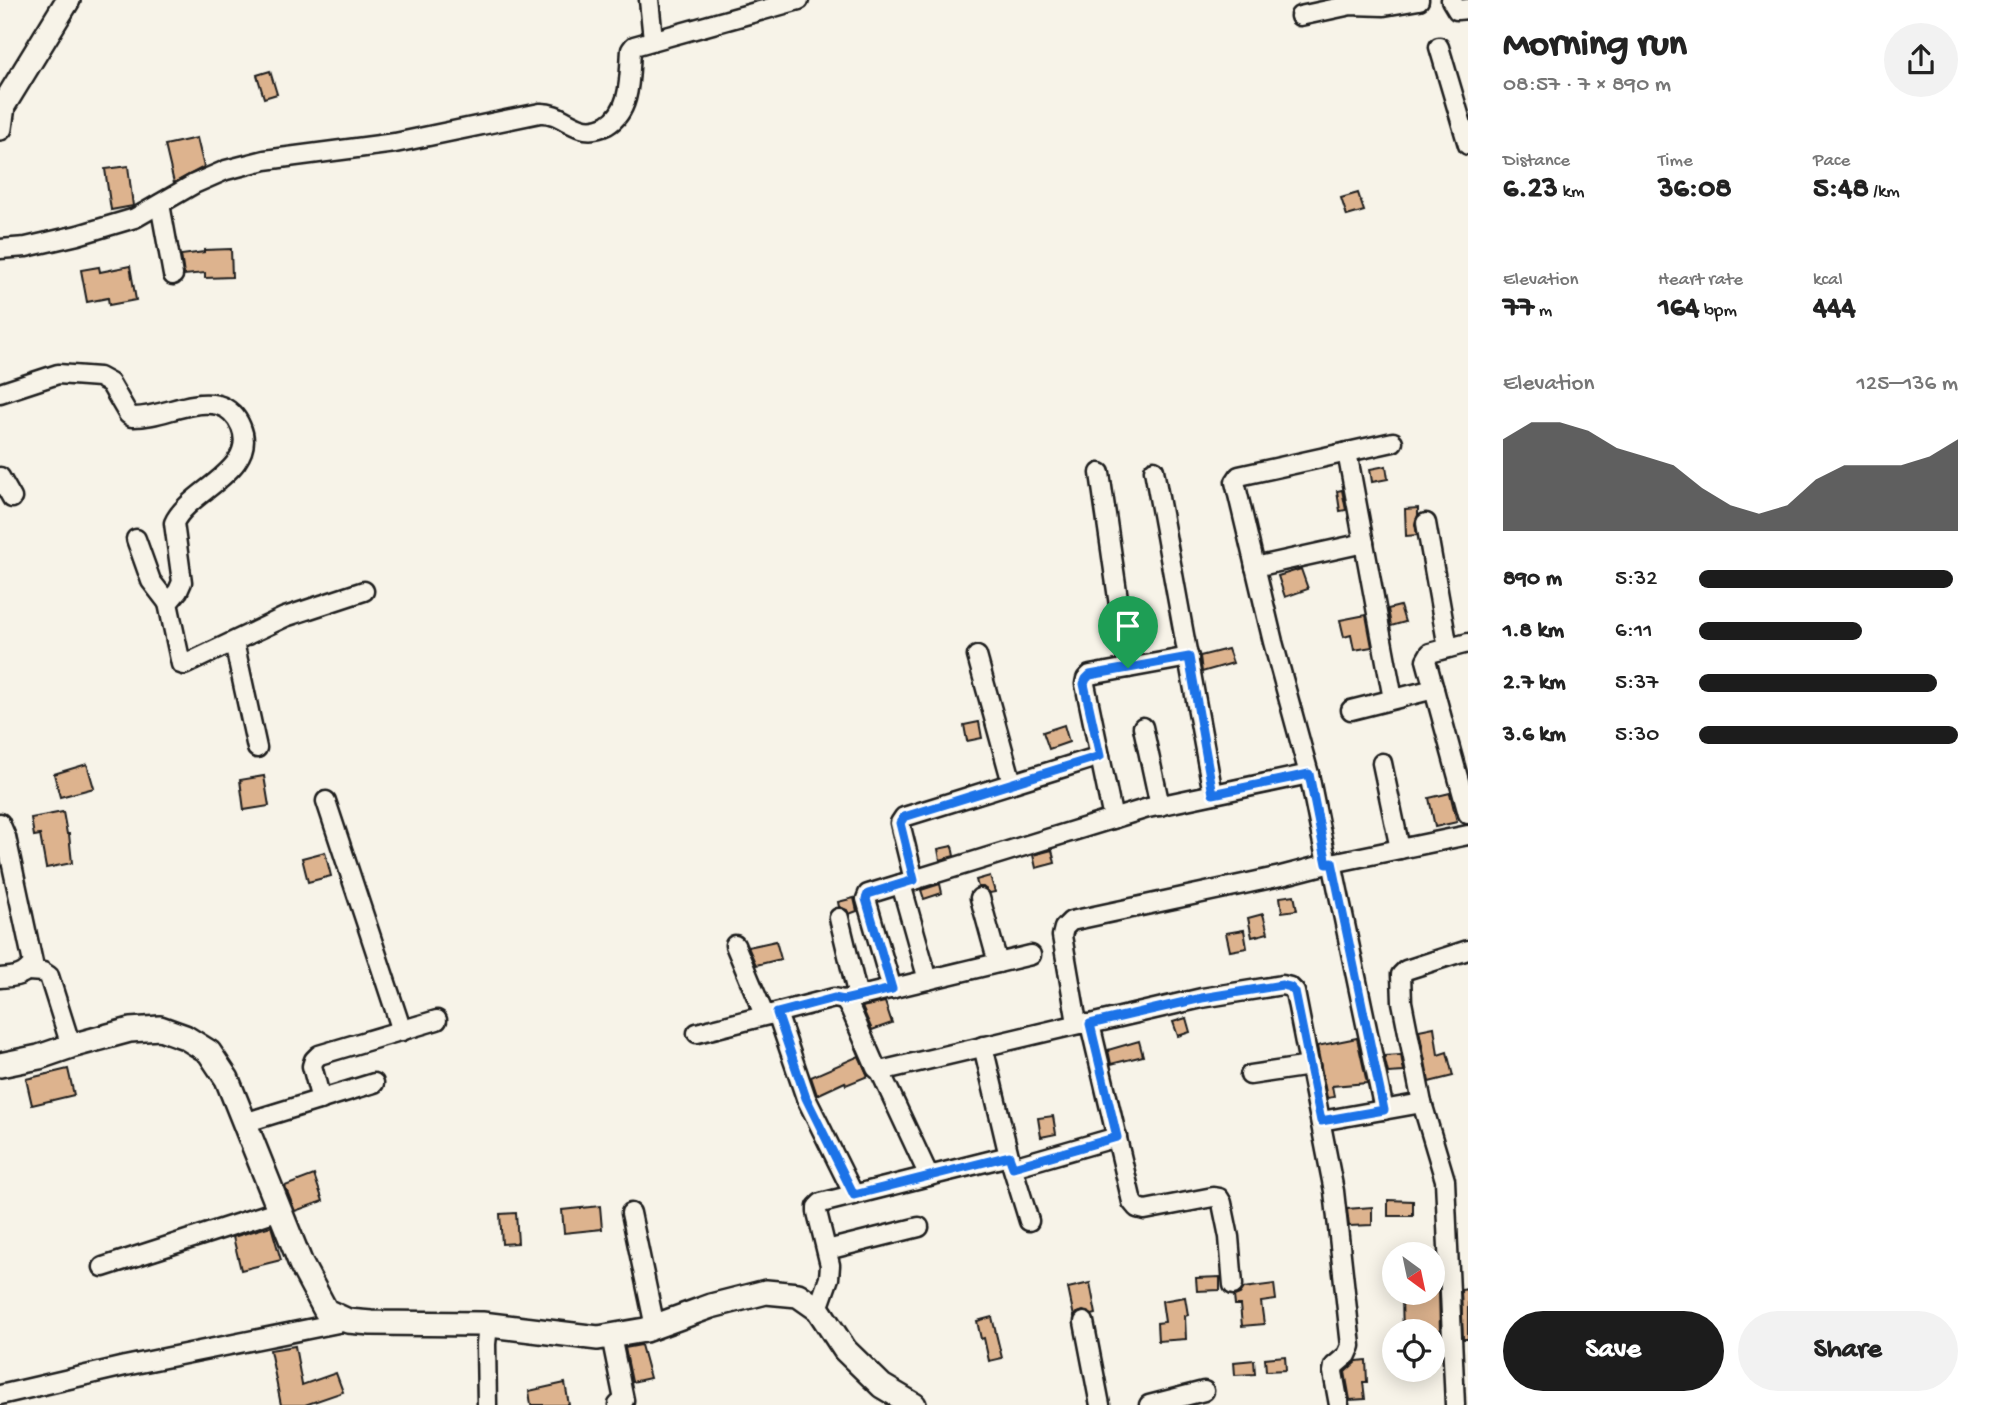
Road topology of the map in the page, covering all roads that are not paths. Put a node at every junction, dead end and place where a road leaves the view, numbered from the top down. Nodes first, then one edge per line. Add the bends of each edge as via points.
1 (68, 0) edge
2 (649, 0) edge
3 (799, 0) edge
4 (1419, 0) edge
5 (1451, 0) edge
6 (1468, 9) edge
7 (1300, 16) dead end
8 (653, 39) junction
9 (1439, 47) dead end
10 (1, 113) edge
11 (1468, 145) edge
12 (160, 204) junction
13 (0, 249) edge
14 (173, 275) dead end
15 (0, 393) edge
16 (1393, 442) dead end
17 (1347, 452) junction
18 (1154, 470) dead end
19 (1100, 473) dead end
20 (0, 477) edge
21 (12, 499) dead end
22 (1426, 523) dead end
23 (136, 539) dead end
24 (1364, 543) junction
25 (1255, 567) junction
26 (364, 591) dead end
27 (168, 603) junction
28 (234, 642) junction
29 (1468, 643) edge
30 (1448, 648) junction
31 (977, 656) dead end
32 (1189, 657) junction
33 (1128, 668) junction
34 (1434, 689) junction
35 (1393, 699) junction
36 (1351, 710) dead end
37 (1143, 727) dead end
38 (257, 748) dead end
39 (1100, 756) junction
40 (1382, 763) dead end
41 (1309, 774) junction
42 (1012, 783) junction
43 (1213, 794) junction
44 (326, 802) dead end
45 (1160, 806) junction
46 (1468, 817) edge
47 (1113, 819) junction
48 (0, 822) edge
49 (1468, 835) edge
50 (1400, 849) junction
51 (1329, 863) junction
52 (908, 882) junction
53 (980, 898) dead end
54 (839, 918) dead end
55 (735, 946) dead end
56 (1468, 950) edge
57 (1031, 955) dead end
58 (998, 963) junction
59 (28, 971) junction
60 (0, 978) edge
61 (928, 980) junction
62 (892, 989) junction
63 (851, 998) junction
64 (772, 1014) junction
65 (437, 1020) dead end
66 (1084, 1024) junction
67 (401, 1031) junction
68 (697, 1033) dead end
69 (71, 1046) junction
70 (983, 1046) junction
71 (0, 1065) edge
72 (1310, 1066) junction
73 (880, 1071) junction
74 (1250, 1075) dead end
75 (374, 1083) dead end
76 (321, 1100) junction
77 (1422, 1103) junction
78 (1384, 1110) junction
79 (1321, 1121) junction
80 (244, 1123) junction
81 (1117, 1137) junction
82 (1011, 1161) junction
83 (929, 1176) junction
84 (854, 1195) junction
85 (280, 1210) junction
86 (631, 1213) dead end
87 (1029, 1221) dead end
88 (919, 1227) dead end
89 (827, 1250) junction
90 (103, 1267) dead end
91 (1233, 1285) dead end
92 (818, 1309) junction
93 (348, 1321) junction
94 (1084, 1322) dead end
95 (488, 1325) junction
96 (655, 1326) junction
97 (611, 1336) junction
98 (1460, 1341) edge
99 (1204, 1391) dead end
100 (0, 1395) edge
101 (487, 1405) edge
102 (618, 1405) edge
103 (914, 1405) edge
104 (1100, 1405) edge
105 (1149, 1405) edge
106 (1339, 1405) edge
107 (1455, 1405) edge

1 - 10 street
2 - 8 street
3 - 8 street
4 - 7 street via 1351,5
5 - 6 street via 1457,10
8 - 12 street via 631,50 622,111 595,130 540,113 395,143 265,160 226,170
9 - 11 street
12 - 13 street via 116,225
12 - 14 street
15 - 27 street via 58,374 99,377 110,383 132,416 202,404 219,405 234,415 244,434 241,455 174,523 182,582
16 - 17 street
17 - 24 street
17 - 25 street via 1237,478
18 - 32 street
19 - 33 street
20 - 21 street
22 - 30 street
23 - 27 street via 151,581
24 - 25 street
24 - 35 street
25 - 41 street
26 - 28 street via 285,617
27 - 28 street via 181,664
28 - 38 street
29 - 30 street
30 - 34 street via 1427,656
31 - 42 street
32 - 33 street
32 - 43 street
33 - 39 street via 1090,675 1084,684
34 - 35 street
34 - 46 street
35 - 36 street
37 - 45 street
39 - 42 street
39 - 47 street
40 - 50 street
41 - 43 street
41 - 51 street
42 - 52 street via 901,819
43 - 45 street
44 - 67 street
45 - 47 street
46 - 49 street
47 - 52 street
48 - 59 street via 33,957
49 - 50 street
50 - 51 street
51 - 66 street via 1071,921 1062,936 1076,1017
51 - 78 street
52 - 61 street
52 - 62 street via 868,894 866,899
53 - 58 street
54 - 63 street
55 - 64 street via 760,1007
56 - 77 street via 1401,975
57 - 58 street
58 - 61 street
59 - 60 street
59 - 69 street via 49,976
61 - 62 street
62 - 63 street
63 - 64 street
63 - 73 street via 850,1008
64 - 68 street
64 - 84 street via 806,1098
65 - 67 street
66 - 70 street
66 - 72 street via 1282,985 1295,992
66 - 81 street
67 - 76 street via 319,1055 312,1066
69 - 71 street
69 - 80 street via 130,1030 160,1028 185,1037 209,1052 227,1079
70 - 73 street
70 - 82 street
72 - 74 street
72 - 79 street
73 - 83 street
75 - 76 street
76 - 80 street
77 - 78 street
77 - 98 street via 1445,1180
78 - 79 street
79 - 106 street via 1334,1191 1351,1346 1332,1372
80 - 85 street
81 - 82 street
81 - 91 street via 1137,1208 1219,1198 1229,1237
82 - 83 street
82 - 87 street
83 - 84 street
84 - 89 street via 817,1207
85 - 90 street
85 - 93 street via 326,1311
86 - 96 street
88 - 89 street
89 - 92 street via 829,1278
92 - 96 street via 798,1295 766,1292
92 - 103 street via 845,1350 882,1386
93 - 95 street
93 - 100 street
94 - 104 street
95 - 97 street
95 - 101 street
96 - 97 street
97 - 102 street via 624,1400
98 - 107 street
99 - 105 street

